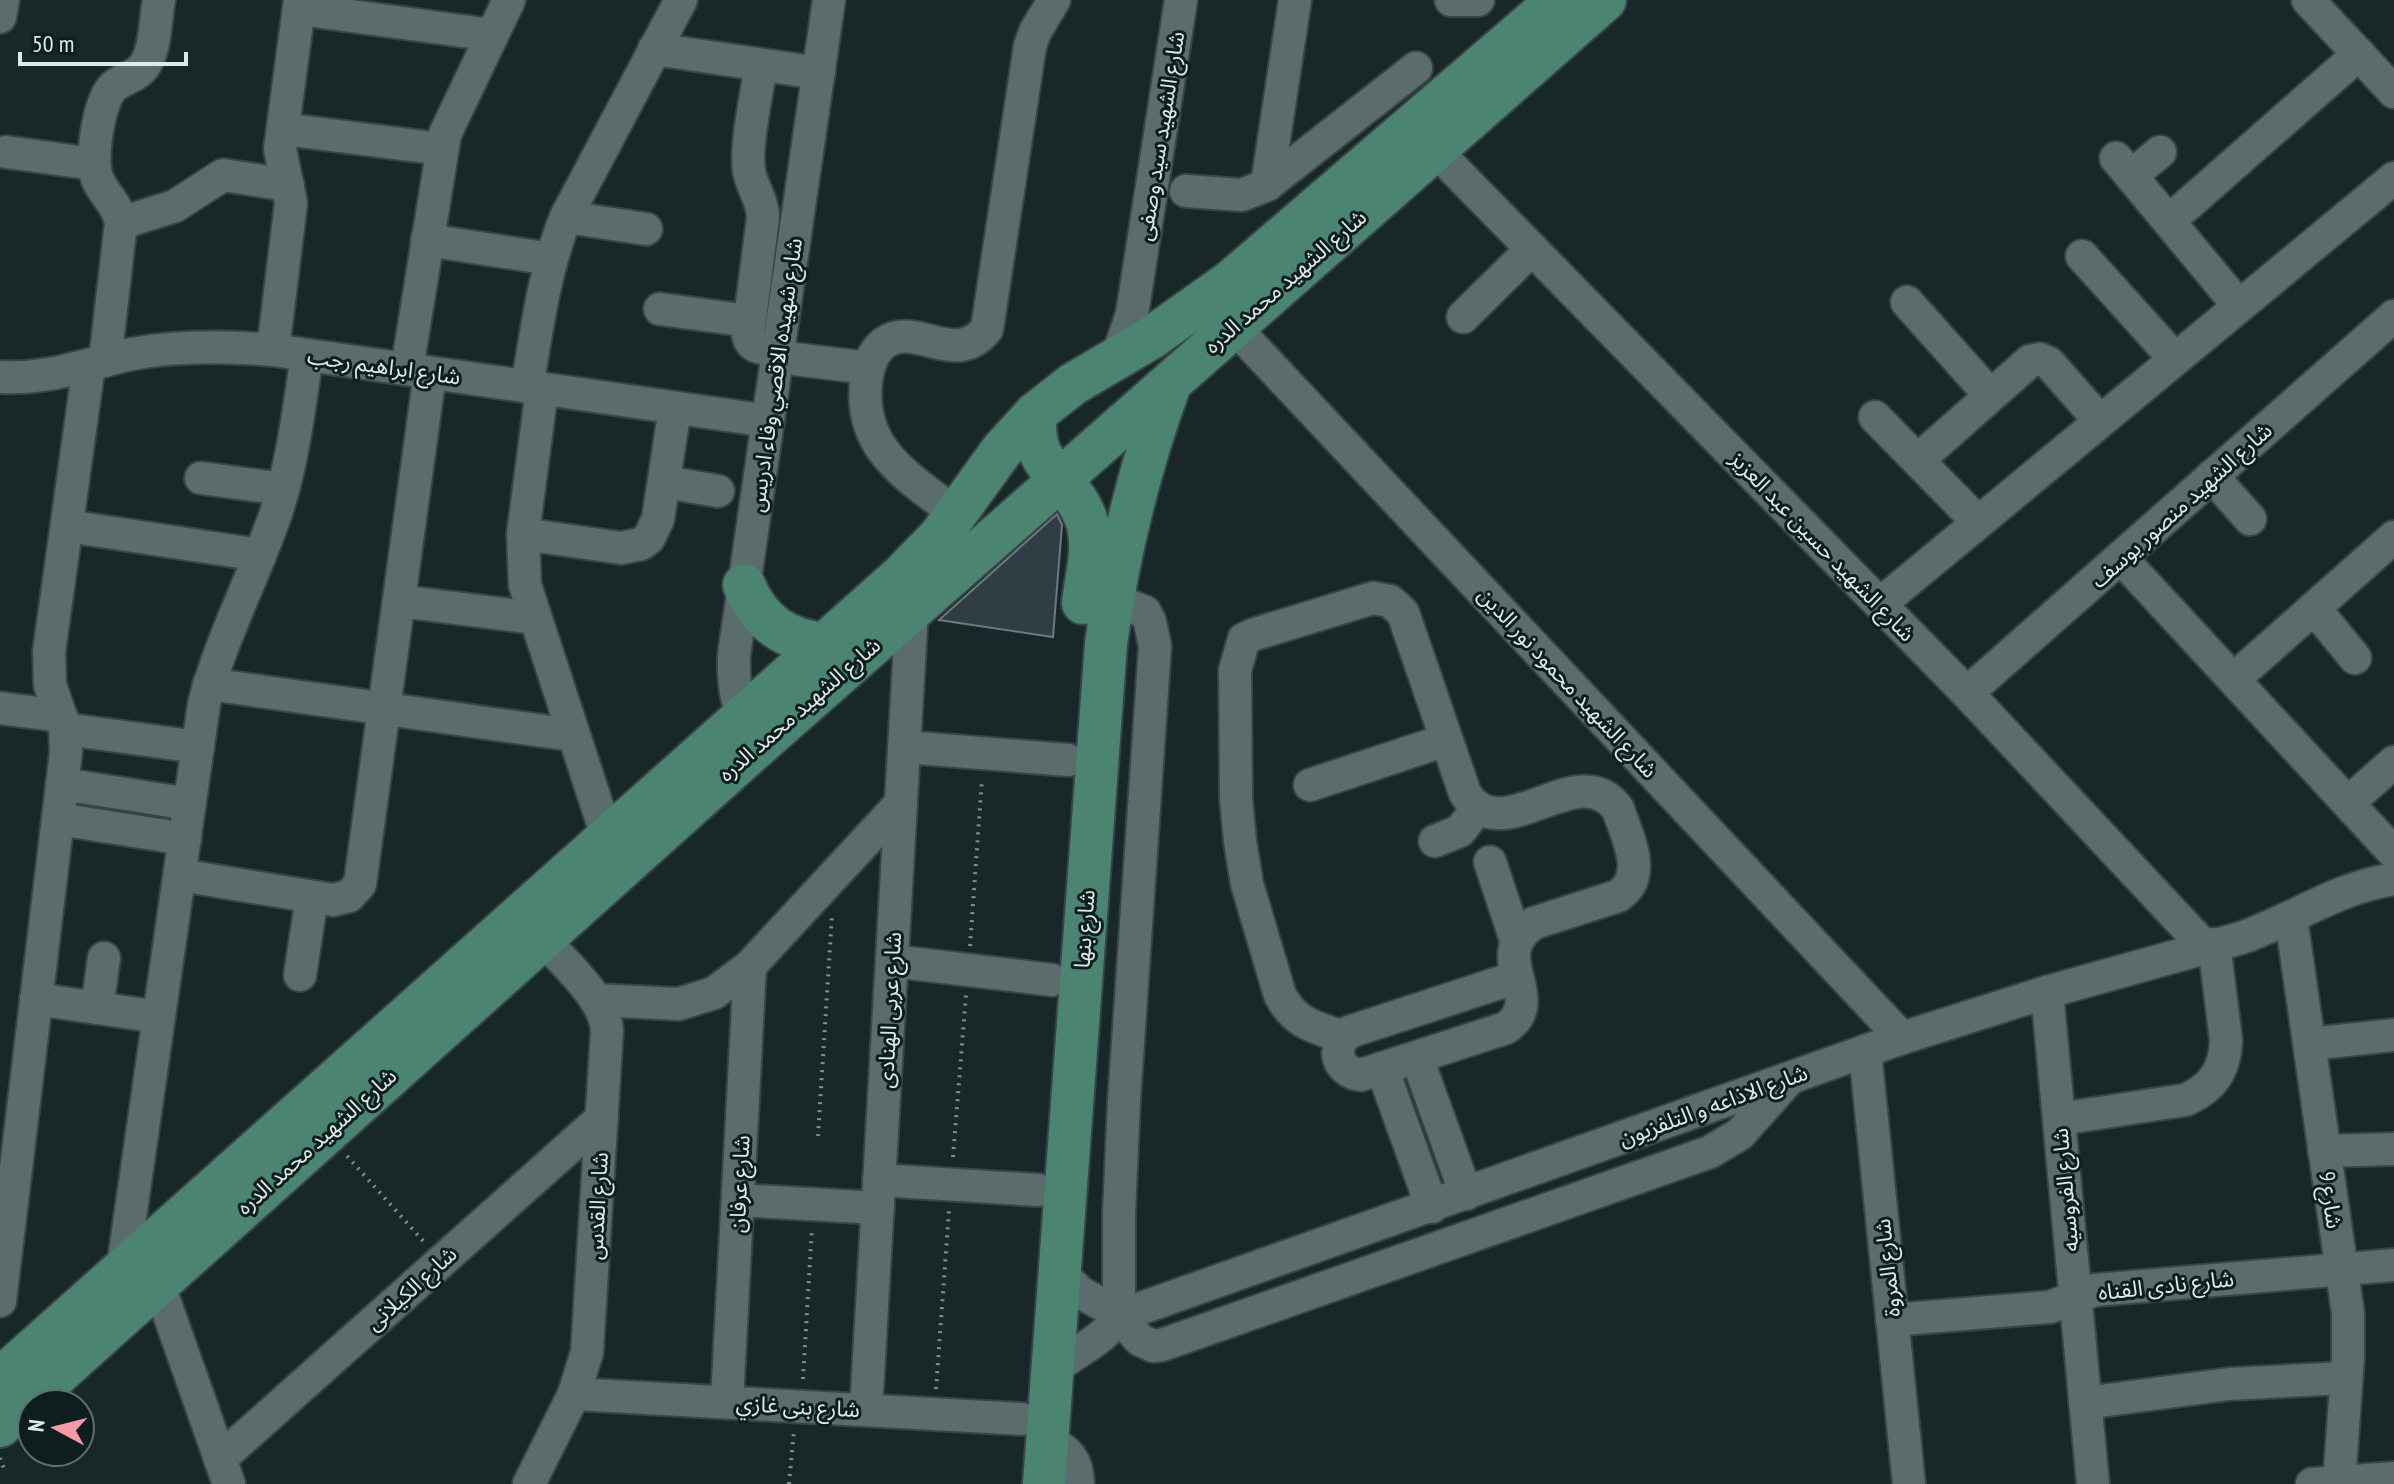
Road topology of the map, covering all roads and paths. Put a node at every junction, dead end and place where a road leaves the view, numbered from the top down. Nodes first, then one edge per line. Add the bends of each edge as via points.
1 (3, 0) edge
2 (159, 0) edge
3 (509, 0) edge
4 (681, 0) edge
5 (829, 0) edge
6 (1054, 0) edge
7 (1181, 0) edge
8 (1295, 0) edge
9 (1451, 0) edge
10 (1478, 0) edge
11 (1558, 0) edge
12 (1605, 0) edge
13 (2308, 0) edge
14 (300, 5) edge
15 (0, 17) edge
16 (492, 35) junction
17 (654, 49) junction
18 (2359, 54) junction
19 (761, 65) junction
20 (1416, 68) dead end
21 (819, 73) junction
22 (2394, 92) edge
23 (283, 129) junction
24 (441, 149) junction
25 (1435, 150) junction
26 (6, 152) dead end
27 (2160, 152) dead end
28 (94, 164) junction
29 (2394, 178) edge
30 (288, 185) junction
31 (1267, 185) junction
32 (1186, 191) dead end
33 (566, 217) junction
34 (2169, 221) junction
35 (121, 223) junction
36 (646, 229) dead end
37 (427, 240) junction
38 (1532, 249) junction
39 (2082, 256) dead end
40 (551, 259) junction
41 (1275, 268) junction
42 (1140, 271) junction
43 (1907, 302) dead end
44 (2239, 306) junction
45 (660, 309) dead end
46 (2394, 316) edge
47 (1463, 317) dead end
48 (1181, 318) junction
49 (749, 321) junction
50 (1234, 327) junction
51 (273, 350) junction
52 (778, 354) junction
53 (307, 355) junction
54 (1117, 358) junction
55 (2175, 359) junction
56 (97, 363) junction
57 (868, 368) junction
58 (419, 371) junction
59 (0, 377) edge
60 (1171, 382) junction
61 (534, 388) junction
62 (1990, 395) junction
63 (675, 408) junction
64 (1036, 413) junction
65 (1875, 417) dead end
66 (768, 421) junction
67 (2100, 421) junction
68 (1918, 460) junction
69 (2212, 476) junction
70 (201, 478) dead end
71 (1059, 480) junction
72 (664, 482) junction
73 (283, 489) junction
74 (718, 491) dead end
75 (958, 515) junction
76 (2250, 519) dead end
77 (1978, 522) junction
78 (67, 526) junction
79 (523, 534) junction
80 (2394, 537) edge
81 (260, 555) junction
82 (2121, 558) junction
83 (744, 585) junction
84 (1112, 599) junction
85 (399, 601) junction
86 (1880, 604) junction
87 (2314, 608) junction
88 (912, 610) junction
89 (534, 618) junction
90 (827, 644) junction
91 (2355, 658) dead end
92 (2234, 679) junction
93 (209, 684) junction
94 (1967, 693) junction
95 (0, 708) edge
96 (384, 709) junction
97 (63, 723) junction
98 (752, 731) junction
99 (572, 735) junction
100 (1446, 740) junction
101 (198, 747) junction
102 (905, 747) junction
103 (1068, 760) junction
104 (2394, 762) edge
105 (62, 784) junction
106 (1310, 785) dead end
107 (901, 803) junction
108 (2348, 803) junction
109 (189, 804) junction
110 (1478, 808) junction
111 (58, 819) junction
112 (607, 836) junction
113 (185, 839) junction
114 (1435, 841) dead end
115 (2394, 853) edge
116 (1490, 862) dead end
117 (835, 874) junction
118 (180, 875) junction
119 (2394, 879) edge
120 (312, 897) junction
121 (2291, 918) junction
122 (542, 938) junction
123 (1516, 940) junction
124 (2210, 945) junction
125 (104, 958) dead end
126 (892, 961) junction
127 (750, 966) junction
128 (300, 975) dead end
129 (1517, 977) junction
130 (1052, 980) junction
131 (2047, 992) junction
132 (36, 999) junction
133 (596, 1000) junction
134 (97, 1008) junction
135 (159, 1017) junction
136 (2394, 1035) edge
137 (1343, 1037) junction
138 (1902, 1038) junction
139 (2310, 1044) junction
140 (1865, 1051) junction
141 (1417, 1058) junction
142 (1382, 1068) junction
143 (1789, 1078) junction
144 (11, 1111) edge
145 (602, 1118) junction
146 (2059, 1119) junction
147 (326, 1133) junction
148 (818, 1136) dead end
149 (2394, 1149) edge
150 (2324, 1151) junction
151 (8, 1162) edge
152 (951, 1185) junction
153 (1038, 1190) junction
154 (879, 1194) junction
155 (1466, 1194) junction
156 (738, 1200) junction
157 (813, 1204) junction
158 (1432, 1207) junction
159 (441, 1262) junction
160 (2394, 1265) edge
161 (2342, 1269) junction
162 (1059, 1272) junction
163 (140, 1278) junction
164 (1, 1283) edge
165 (2075, 1299) junction
166 (1119, 1316) junction
167 (1892, 1320) junction
168 (1052, 1371) junction
169 (2345, 1378) junction
170 (7, 1387) edge
171 (574, 1394) junction
172 (727, 1401) junction
173 (2085, 1403) junction
174 (799, 1406) junction
175 (866, 1410) junction
176 (934, 1414) junction
177 (1034, 1431) junction
178 (0, 1458) edge
179 (225, 1471) edge
180 (5, 1472) dead end
181 (2394, 1478) edge
182 (2330, 1483) edge
183 (529, 1484) edge
184 (789, 1484) edge
185 (1017, 1484) edge
186 (1044, 1484) edge
187 (1078, 1484) edge
188 (1909, 1484) edge
189 (2093, 1484) edge

1 - 15 street
2 - 28 street via 147,62 110,89 103,101
3 - 16 street
4 - 17 street
5 - 21 street, شارع شهيده الاقصي وفاء ادريس
6 - 57 street via 1030,46 987,329 980,338 959,346 900,337 879,347
7 - 42 street, شارع الشهيد سيد وصفى
8 - 31 street
9 - 10 street
11 - 41 main road, شارع الشهيد محمد الدره
12 - 25 main road, شارع الشهيد محمد الدره
13 - 18 street
14 - 16 street
14 - 23 street
16 - 24 street
17 - 19 street
17 - 33 street
18 - 22 street
18 - 34 street
19 - 21 street
19 - 49 street via 748,159 763,218
20 - 31 street
21 - 52 street, شارع شهيده الاقصي وفاء ادريس
23 - 24 street
23 - 30 street via 281,158
24 - 37 street
25 - 38 street, شارع الشهيد حسين عبد العزيز
25 - 41 main road, شارع الشهيد محمد الدره
26 - 28 street
27 - 34 street via 2123,167
28 - 35 street
29 - 44 street
30 - 35 street via 223,175 175,206
30 - 51 street via 291,203
31 - 32 street via 1242,195
33 - 36 street
33 - 40 street
34 - 44 street
35 - 56 street
37 - 40 street
37 - 58 street
38 - 47 street
38 - 86 street, شارع الشهيد حسين عبد العزيز
39 - 55 street
40 - 61 street
41 - 48 main road, شارع الشهيد محمد الدره
41 - 50 main road, شارع الشهيد محمد الدره
42 - 48 street, شارع الشهيد سيد وصفى via 1158,305
42 - 54 street, شارع الشهيد سيد وصفى
43 - 62 street
44 - 55 street
45 - 49 street
46 - 69 street, شارع الشهيد منصور يوسف
48 - 54 main road, شارع الشهيد محمد الدره
49 - 52 street via 752,344
50 - 60 main road, شارع الشهيد محمد الدره
50 - 138 street, شارع الشهيد محمود نور الدين
51 - 53 street, شارع ابراهيم رجب
51 - 56 street, شارع ابراهيم رجب via 189,347
52 - 57 street
52 - 66 street, شارع شهيده الاقصي وفاء ادريس
53 - 58 street, شارع ابراهيم رجب
53 - 73 street
54 - 64 main road, شارع الشهيد محمد الدره
55 - 67 street
56 - 59 street, شارع ابراهيم رجب via 43,377
56 - 78 street
57 - 75 street via 866,414 880,447 903,473
58 - 61 street, شارع ابراهيم رجب
58 - 85 street
60 - 71 main road, شارع الشهيد محمد الدره
60 - 84 main road, شارع بنها via 1141,467
61 - 63 street, شارع ابراهيم رجب
61 - 79 street
62 - 67 street via 2030,361 2040,359
62 - 68 street
63 - 66 street, شارع ابراهيم رجب
63 - 72 street
64 - 71 main road, شارع بنها via 1038,450
64 - 75 main road, شارع الشهيد محمد الدره via 1002,450
65 - 68 street
66 - 83 street, شارع شهيده الاقصي وفاء ادريس
67 - 77 street
68 - 77 street
69 - 76 street
69 - 82 street, شارع الشهيد منصور يوسف
70 - 73 street
71 - 88 main road, شارع الشهيد محمد الدره
71 - 103 main road, شارع بنها via 1083,511 1091,550
72 - 74 street
72 - 79 street via 655,529 641,544 621,548
73 - 81 street
75 - 90 main road, شارع الشهيد محمد الدره
77 - 86 street
78 - 81 street
78 - 97 street via 48,668
79 - 89 street via 523,568
80 - 87 street
81 - 93 street
82 - 92 street
82 - 94 street, شارع الشهيد منصور يوسف
83 - 90 main road via 762,617 776,629
83 - 98 street, شارع شهيده الاقصي وفاء ادريس via 734,671
84 - 162 main road, شارع بنها
84 - 166 street via 1145,612 1155,646 1124,1101
85 - 89 street
85 - 96 street
86 - 94 street, شارع الشهيد حسين عبد العزيز
87 - 91 street
87 - 92 street
88 - 98 main road, شارع الشهيد محمد الدره
88 - 102 street, شارع عربى الهنادى
89 - 99 street
90 - 98 main road, شارع الشهيد محمد الدره
92 - 108 street
93 - 96 street
93 - 101 street
94 - 124 street, شارع الشهيد حسين عبد العزيز
95 - 97 street
96 - 99 street
96 - 120 street via 360,884 341,899
97 - 101 street
97 - 105 street
98 - 112 main road, شارع الشهيد محمد الدره
98 - 122 main road, شارع الشهيد محمد الدره
99 - 112 street
100 - 106 street
100 - 110 street via 1465,793
100 - 137 street via 1403,613 1390,601 1373,598 1244,639 1235,670 1236,782 1247,884 1288,1010 1301,1021
101 - 109 street
102 - 103 street
102 - 107 street, شارع عربى الهنادى
103 - 130 main road, شارع بنها
104 - 108 street
105 - 109 street
105 - 111 street
107 - 117 street
107 - 126 street, شارع عربى الهنادى
108 - 115 street
109 - 113 street
110 - 114 street via 1460,831
110 - 123 street via 1507,814 1581,791 1598,792 1618,809 1634,861 1627,890 1534,923
111 - 113 street
111 - 132 street
112 - 163 main road, شارع الشهيد محمد الدره
113 - 118 street
116 - 123 street
117 - 127 street
117 - 148 path
118 - 120 street
118 - 135 street
119 - 121 street, شارع الاذاعه و التلفزيون via 2338,894
120 - 128 street
121 - 124 street, شارع الاذاعه و التلفزيون
121 - 139 street, شارع 9
122 - 133 street, شارع القدس
122 - 147 main road, شارع الشهيد محمد الدره
123 - 129 street
124 - 131 street, شارع الاذاعه و التلفزيون
124 - 146 street via 2226,1040 2226,1055 2212,1084 2185,1100
125 - 134 street
126 - 130 street
126 - 154 street, شارع عربى الهنادى
127 - 133 street via 714,993 689,1003
127 - 156 street, شارع عرفان
129 - 137 street
129 - 141 street via 1523,997 1514,1023
130 - 153 main road, شارع بنها
131 - 138 street, شارع الاذاعه و التلفزيون
131 - 146 street, شارع الفروسيه
132 - 134 street
132 - 144 street
133 - 145 street, شارع القدس via 607,1030
134 - 135 street
135 - 163 street
136 - 139 street
137 - 142 street via 1338,1058 1347,1070 1361,1075
138 - 140 street, شارع الاذاعه و التلفزيون
139 - 150 street, شارع 9
140 - 143 street, شارع الاذاعه و التلفزيون
140 - 167 street, شارع المروة
141 - 142 street
141 - 155 street
142 - 158 street
143 - 155 street, شارع الاذاعه و التلفزيون
143 - 166 street via 1740,1134 1710,1152 1162,1345 1140,1340
144 - 151 street
145 - 159 street, شارع الكيلانى
145 - 171 street, شارع القدس via 589,1338
146 - 165 street, شارع الفروسيه
147 - 159 path
147 - 163 main road, شارع الشهيد محمد الدره
149 - 150 street
150 - 161 street, شارع 9
151 - 164 street
152 - 153 street
152 - 154 street
152 - 176 path
153 - 177 main road, شارع بنها
154 - 157 street
154 - 175 street, شارع عربى الهنادى
155 - 158 street, شارع الاذاعه و التلفزيون
156 - 157 street
156 - 172 street, شارع عرفان
157 - 174 path
158 - 166 street, شارع الاذاعه و التلفزيون
159 - 179 street, شارع الكيلانى
160 - 161 street, شارع نادى القناه
161 - 165 street, شارع نادى القناه via 2095,1290
161 - 169 street, شارع 9 via 2348,1324
162 - 166 street
162 - 168 main road, شارع بنها
163 - 170 main road, شارع الشهيد محمد الدره
163 - 179 street
165 - 167 street, شارع نادى القناه via 2050,1307
165 - 173 street, شارع الفروسيه
166 - 168 street, شارع الاذاعه و التلفزيون via 1106,1333
167 - 188 street, شارع المروة
168 - 177 main road, شارع بنها
169 - 173 street via 2229,1384
169 - 182 street, شارع 9
171 - 172 street, شارع بنى غازي
171 - 183 street, شارع القدس
172 - 174 street, شارع بنى غازي
173 - 189 street, شارع الفروسيه
174 - 175 street, شارع بنى غازي
174 - 184 path
175 - 176 street, شارع بنى غازي
176 - 177 street, شارع بنى غازي
177 - 185 main road, شارع بنها
177 - 186 main road, شارع بنها
177 - 187 street via 1067,1452
178 - 180 path
181 - 182 street

